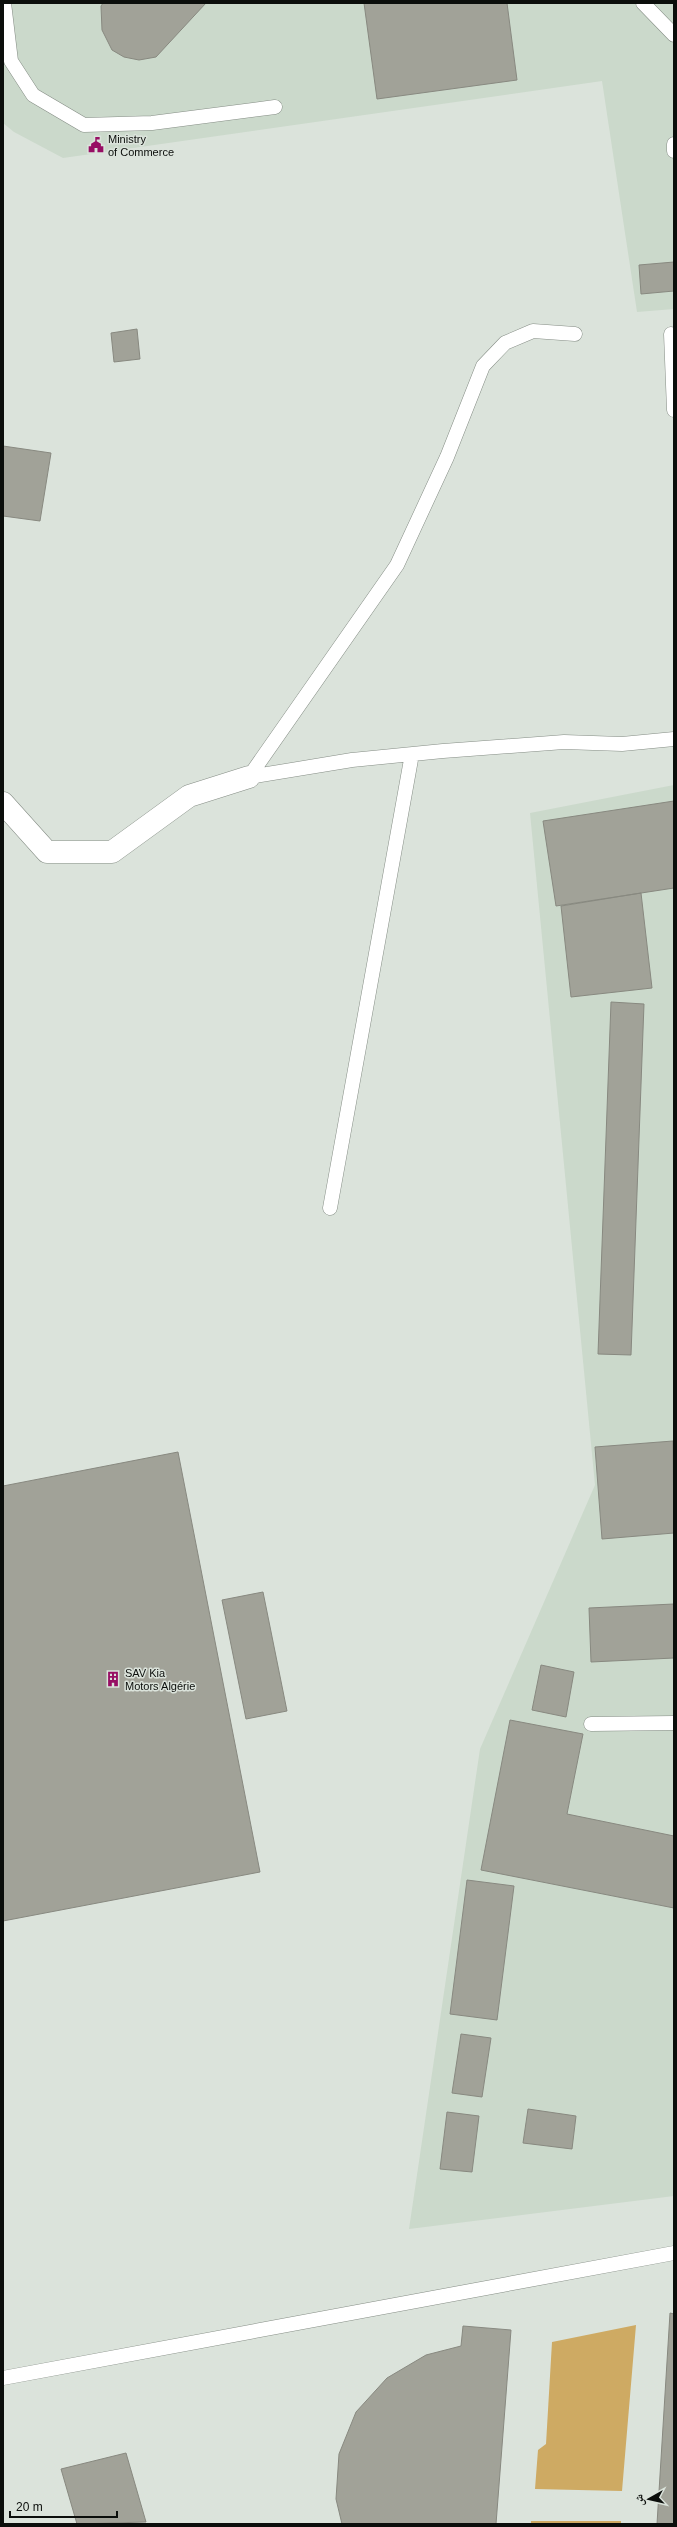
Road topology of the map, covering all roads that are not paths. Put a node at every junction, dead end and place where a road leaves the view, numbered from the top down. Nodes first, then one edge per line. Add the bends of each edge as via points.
1 (4, 3) edge
2 (643, 3) edge
3 (674, 35) edge
4 (275, 107) dead end
5 (674, 144) edge
6 (674, 151) edge
7 (575, 334) dead end
8 (671, 334) dead end
9 (674, 410) edge
10 (674, 739) edge
11 (412, 754) junction
12 (249, 777) junction
13 (3, 803) edge
14 (330, 1208) dead end
15 (674, 1723) edge
16 (591, 1724) dead end
17 (674, 2253) edge
18 (3, 2378) edge

1 - 4 lane via 11,61 33,95 84,125 152,123
2 - 3 lane
5 - 6 lane
7 - 12 lane via 533,331 505,343 483,366 447,457 397,565
8 - 9 lane
10 - 11 lane via 622,744 564,742
11 - 12 lane via 352,760
11 - 14 lane
12 - 13 street via 189,796 112,852 47,852
15 - 16 lane
17 - 18 lane

